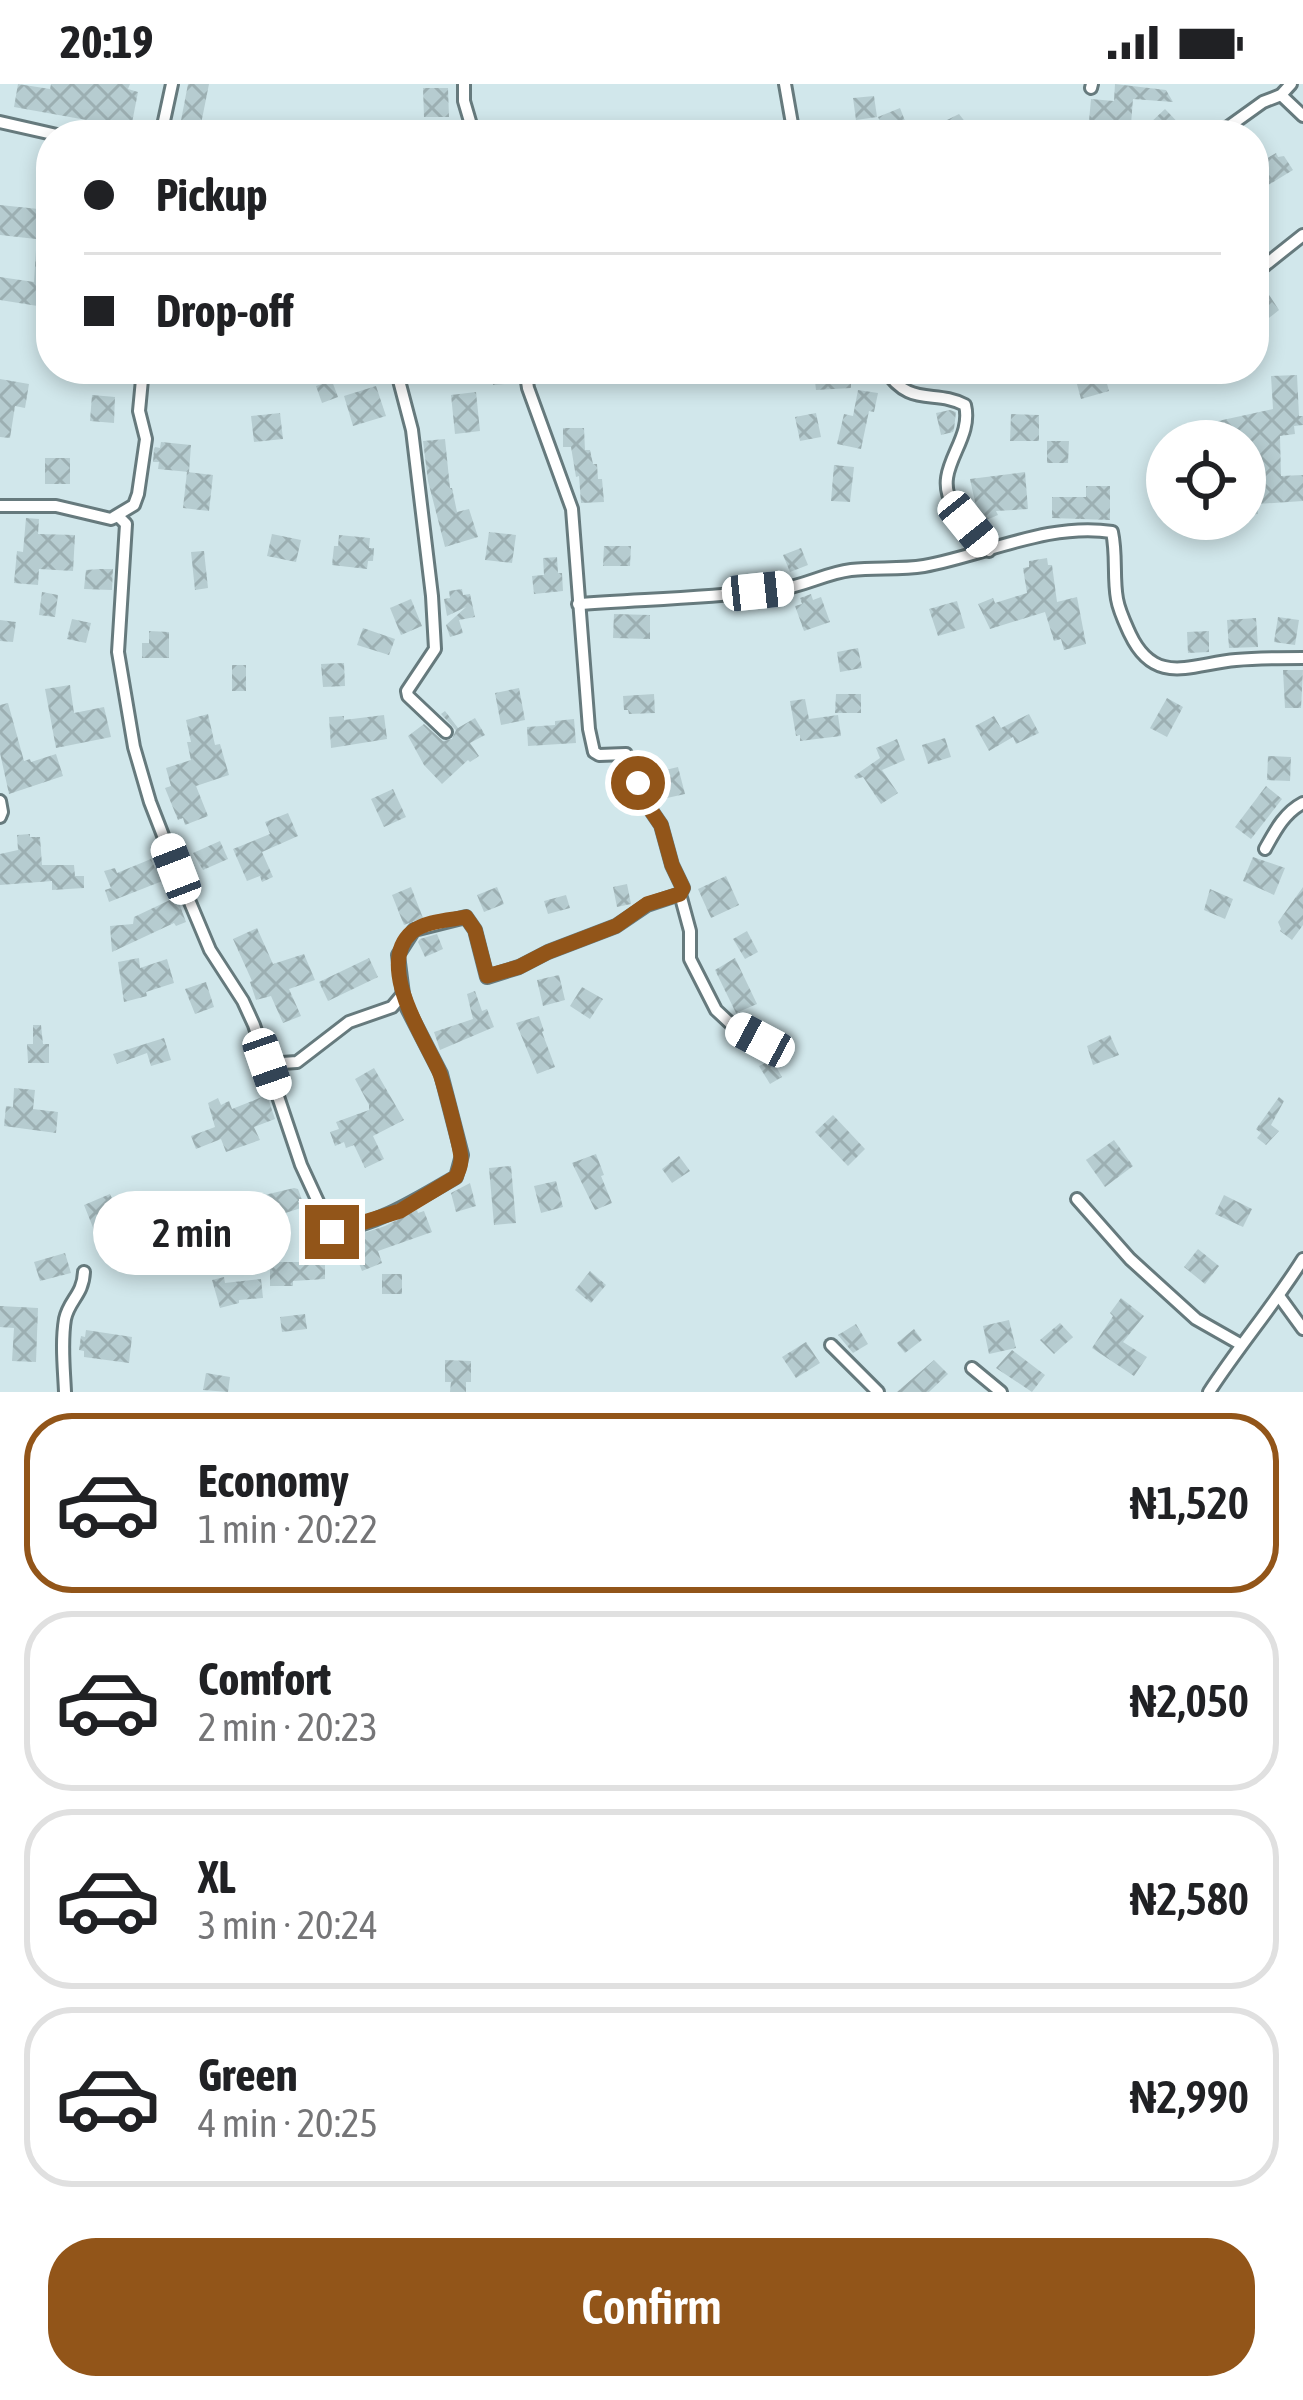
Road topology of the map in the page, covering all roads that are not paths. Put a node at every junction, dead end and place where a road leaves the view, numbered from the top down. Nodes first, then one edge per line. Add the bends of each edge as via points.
1 (172, 84) edge
2 (464, 84) edge
3 (785, 84) edge
4 (1292, 84) edge
5 (1285, 98) junction
6 (1303, 116) edge
7 (164, 120) edge
8 (470, 120) edge
9 (791, 120) edge
10 (1238, 120) edge
11 (0, 122) edge
12 (36, 130) edge
13 (1303, 235) edge
14 (1269, 262) edge
15 (142, 384) edge
16 (400, 384) edge
17 (529, 384) edge
18 (898, 384) edge
19 (0, 506) edge
20 (111, 519) junction
21 (989, 551) junction
22 (578, 604) junction
23 (1303, 658) edge
24 (446, 732) dead end
25 (0, 801) edge
26 (1303, 803) edge
27 (0, 817) edge
28 (1265, 849) dead end
29 (680, 894) junction
30 (403, 994) junction
31 (380, 1013) junction
32 (412, 1018) junction
33 (783, 1054) dead end
34 (267, 1064) junction
35 (1077, 1199) dead end
36 (1303, 1259) edge
37 (84, 1272) dead end
38 (1279, 1296) junction
39 (1303, 1329) edge
40 (1240, 1344) junction
41 (831, 1345) dead end
42 (973, 1368) dead end
43 (65, 1392) edge
44 (878, 1392) edge
45 (1000, 1392) edge
46 (1208, 1392) edge

1 - 7 street
2 - 8 street
3 - 9 street
4 - 5 street
5 - 6 street
5 - 10 street
11 - 12 street
13 - 14 street
15 - 20 street via 146,439 138,494
16 - 24 street via 435,650 407,691
17 - 22 street via 572,508
18 - 21 street via 965,405 967,427 946,484 952,505
19 - 20 street via 56,506
20 - 34 street via 118,516 127,528 118,652 134,747 209,950 243,1000
21 - 22 street via 727,596
21 - 23 street via 1060,532 1112,532 1123,620 1150,662 1191,668
22 - 29 street via 594,752 626,754 661,825
25 - 27 street
26 - 28 street
29 - 30 street via 487,976 466,917 430,924 400,949
29 - 33 street via 690,959 716,1010
30 - 31 street
30 - 32 street
31 - 32 street
31 - 34 street via 349,1022 297,1062
32 - 34 street via 441,1074 459,1169 400,1211 347,1229 332,1232 325,1220
35 - 40 street via 1196,1319
36 - 38 street
37 - 43 street via 66,1313
38 - 39 street
38 - 40 street
40 - 46 street
41 - 44 street
42 - 45 street

